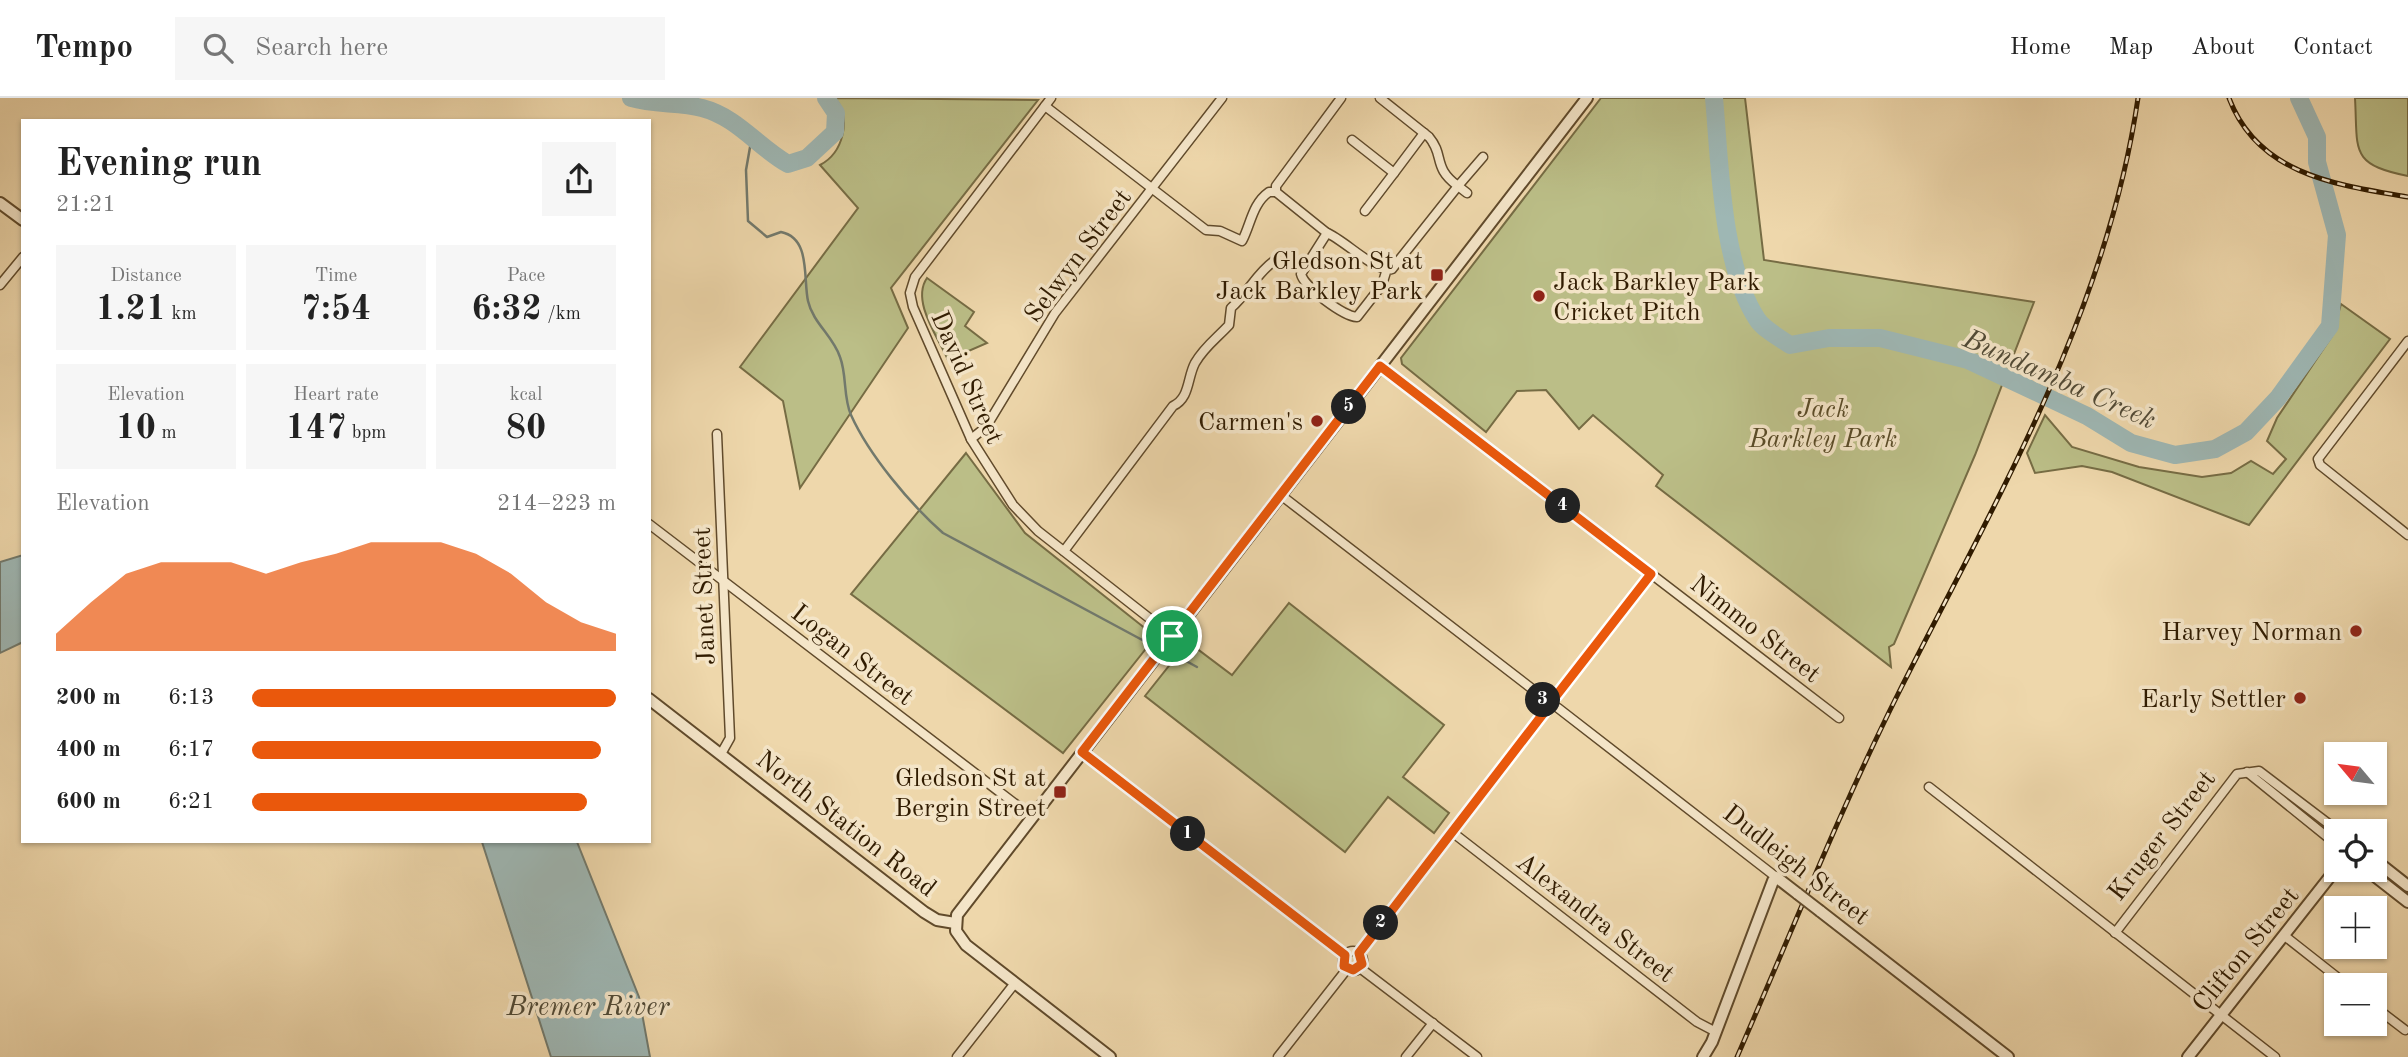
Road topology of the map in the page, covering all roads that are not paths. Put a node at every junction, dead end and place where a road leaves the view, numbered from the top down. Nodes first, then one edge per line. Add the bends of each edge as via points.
1 (1051, 98) edge
2 (1222, 98) edge
3 (1341, 98) edge
4 (1380, 98) edge
5 (1587, 98) edge
6 (1045, 106) junction
7 (1424, 133) junction
8 (1352, 140) dead end
9 (1483, 157) dead end
10 (1394, 173) junction
11 (1458, 186) junction
12 (1152, 189) junction
13 (1276, 192) junction
14 (1467, 193) dead end
15 (0, 203) edge
16 (1365, 211) dead end
17 (21, 219) edge
18 (1327, 233) junction
19 (21, 259) edge
20 (1274, 261) dead end
21 (1386, 272) junction
22 (0, 285) edge
23 (2408, 341) edge
24 (1380, 366) junction
25 (717, 434) dead end
26 (971, 439) junction
27 (1282, 496) junction
28 (651, 526) edge
29 (2408, 534) edge
30 (1063, 551) junction
31 (1651, 574) junction
32 (724, 581) junction
33 (1172, 636) junction
34 (1556, 696) junction
35 (1544, 698) junction
36 (651, 701) edge
37 (1558, 708) junction
38 (1546, 710) junction
39 (1839, 718) dead end
40 (1082, 752) junction
41 (720, 754) junction
42 (2247, 772) junction
43 (1929, 787) dead end
44 (1031, 816) junction
45 (2324, 820) edge
46 (1452, 832) junction
47 (2324, 835) edge
48 (2387, 869) edge
49 (1776, 877) junction
50 (2326, 882) edge
51 (2382, 882) edge
52 (2408, 886) edge
53 (2408, 902) edge
54 (956, 923) junction
55 (2115, 933) junction
56 (2286, 937) junction
57 (1359, 953) junction
58 (1345, 955) junction
59 (1360, 968) junction
60 (1347, 969) junction
61 (2332, 973) edge
62 (1015, 983) junction
63 (2221, 1015) junction
64 (2387, 1016) edge
65 (1433, 1023) junction
66 (2405, 1030) dead end
67 (1716, 1032) junction
68 (957, 1057) edge
69 (1110, 1057) edge
70 (1278, 1057) edge
71 (1406, 1057) edge
72 (1477, 1057) edge
73 (1703, 1057) edge
74 (2008, 1057) edge
75 (2188, 1057) edge
76 (2275, 1057) edge

1 - 6 street, David Street
2 - 12 street, Selwyn Street
3 - 13 street via 1279,179
4 - 7 street
5 - 24 street
6 - 12 street
6 - 26 street, David Street via 915,277 910,293
7 - 10 street
7 - 11 street via 1434,144 1444,175
8 - 10 street
9 - 11 street
10 - 16 street
11 - 14 street
11 - 21 street via 1398,265
12 - 13 street via 1202,227 1242,241 1260,202 1269,192
12 - 26 street, Selwyn Street via 1055,313 986,427
13 - 18 street
15 - 17 street
18 - 21 street
18 - 21 street via 1303,268 1302,279 1343,313 1357,317 1382,285
19 - 22 street
20 - 30 street via 1260,271 1244,298 1231,308 1229,325 1195,362 1184,398 1173,406
23 - 29 street via 2318,459
24 - 27 street
24 - 31 street, Nimmo Street
25 - 32 street, Janet Street
26 - 30 street, David Street via 1026,520
27 - 33 street
27 - 35 street
28 - 32 street, Logan Street
30 - 33 street, David Street
31 - 34 street
31 - 39 street, Nimmo Street
32 - 41 street, Janet Street via 730,738
32 - 44 street, Logan Street
33 - 40 street
34 - 35 street
34 - 37 street
35 - 38 street
36 - 41 street, North Station Road
37 - 38 street
37 - 49 street, Dudleigh Street
38 - 46 street
40 - 44 street
40 - 58 street
41 - 54 street, North Station Road via 924,912
42 - 45 street, Kruger Street via 2259,771
42 - 47 street, Kruger Street
42 - 55 street, Kruger Street via 2230,782
43 - 55 street
44 - 54 street via 962,908
46 - 57 street
46 - 67 street, Alexandra Street via 1697,1022
48 - 52 street
49 - 67 street
49 - 74 street, Dudleigh Street, bridge
50 - 56 street, Clifton Street
51 - 53 street
54 - 62 street, North Station Road via 960,939
55 - 63 street
56 - 61 street
56 - 63 street, Clifton Street
57 - 58 street
57 - 59 street via 1363,960
58 - 60 street
59 - 60 street
59 - 65 street
60 - 70 street
62 - 68 street
62 - 69 street, North Station Road
63 - 75 street, Clifton Street
63 - 76 street
64 - 66 street
65 - 71 street
65 - 72 street
67 - 73 street

